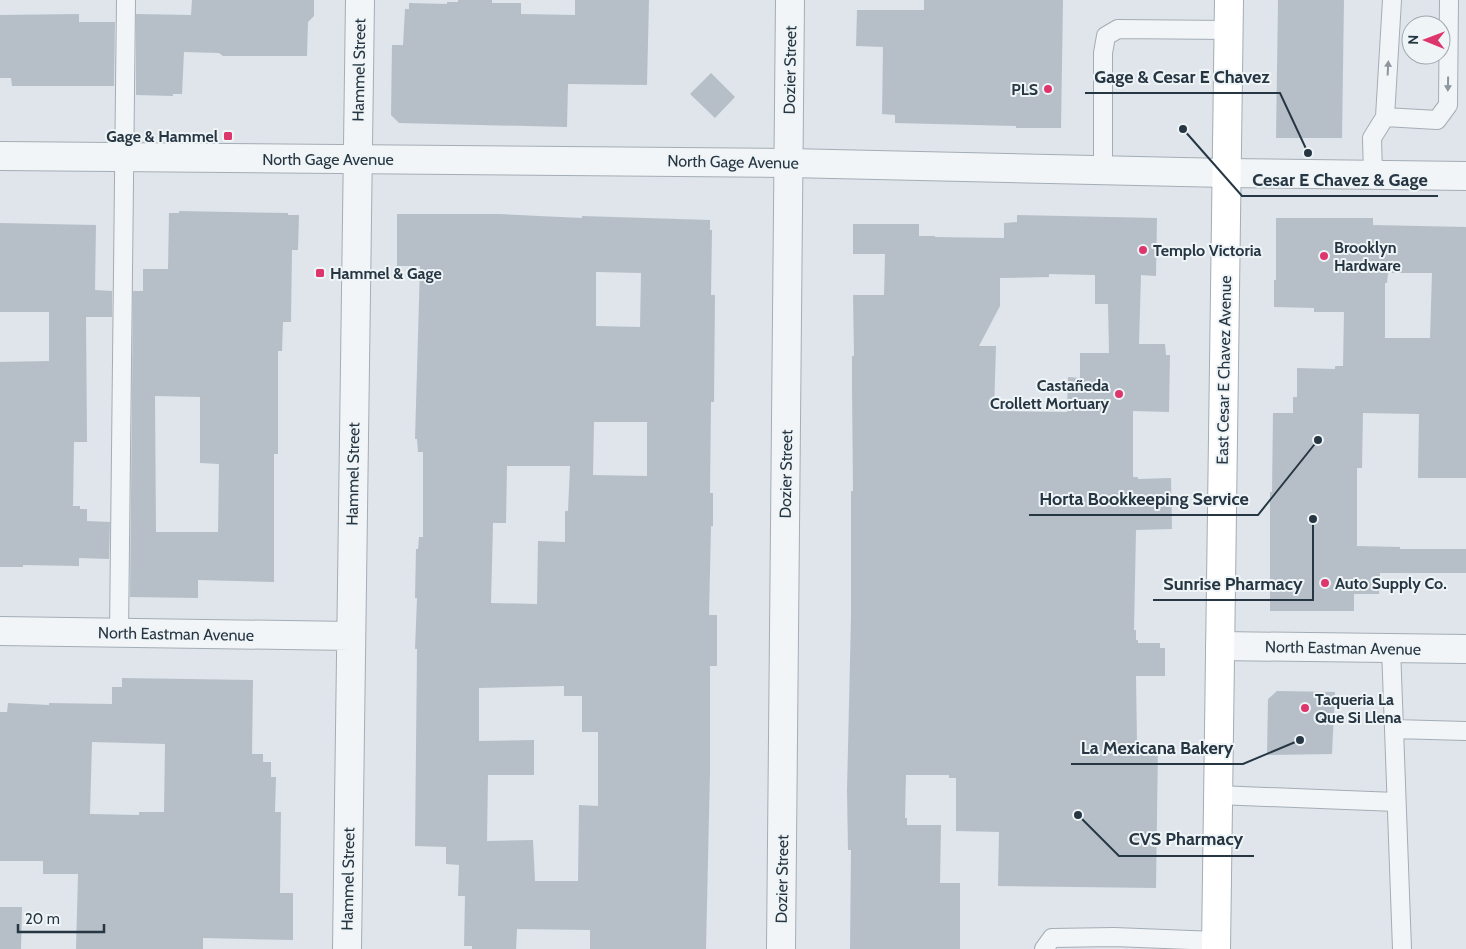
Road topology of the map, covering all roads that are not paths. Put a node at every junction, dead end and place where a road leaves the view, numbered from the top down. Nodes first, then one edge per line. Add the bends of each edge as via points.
1 (126, 0) edge
2 (360, 0) edge
3 (790, 0) edge
4 (1229, 0) edge
5 (1392, 0) edge
6 (1450, 0) edge
7 (1229, 30) junction
8 (1385, 117) junction
9 (0, 156) edge
10 (125, 157) junction
11 (358, 160) junction
12 (789, 163) junction
13 (1103, 169) junction
14 (1226, 173) junction
15 (1373, 174) junction
16 (1466, 176) edge
17 (0, 631) edge
18 (119, 633) junction
19 (351, 636) junction
20 (1220, 646) junction
21 (1391, 648) junction
22 (1466, 649) edge
23 (1394, 729) junction
24 (1466, 731) edge
25 (1217, 795) junction
26 (1396, 802) junction
27 (1114, 943) edge
28 (1216, 945) edge
29 (348, 949) edge
30 (781, 949) edge
31 (1044, 949) edge
32 (1402, 949) edge

1 - 10 lane
2 - 11 street, Hammel Street
3 - 12 street, Dozier Street
4 - 7 main road, East Cesar E Chavez Avenue
8 -> 5 lane
6 -> 8 lane via 1448,106 1437,120
7 - 13 lane via 1118,29 1106,36 1103,53
7 - 14 main road, East Cesar E Chavez Avenue
8 - 15 lane via 1372,138
9 - 10 street, North Gage Avenue
10 - 11 street, North Gage Avenue
10 - 18 lane
11 - 12 street, North Gage Avenue
11 - 19 street, Hammel Street
12 - 13 street, North Gage Avenue
12 - 30 street, Dozier Street
13 - 14 street, North Gage Avenue
14 - 15 street, North Gage Avenue
14 - 20 main road, East Cesar E Chavez Avenue
15 - 16 street, North Gage Avenue
17 - 18 street, North Eastman Avenue
18 - 19 street, North Eastman Avenue
19 - 29 street, Hammel Street
20 - 21 street, North Eastman Avenue
20 - 25 main road, East Cesar E Chavez Avenue
21 - 22 street, North Eastman Avenue
21 - 23 lane
23 - 24 lane
23 - 26 lane
25 - 26 lane
25 - 28 main road, East Cesar E Chavez Avenue
26 - 32 lane
27 - 28 lane
27 - 31 lane via 1052,938

